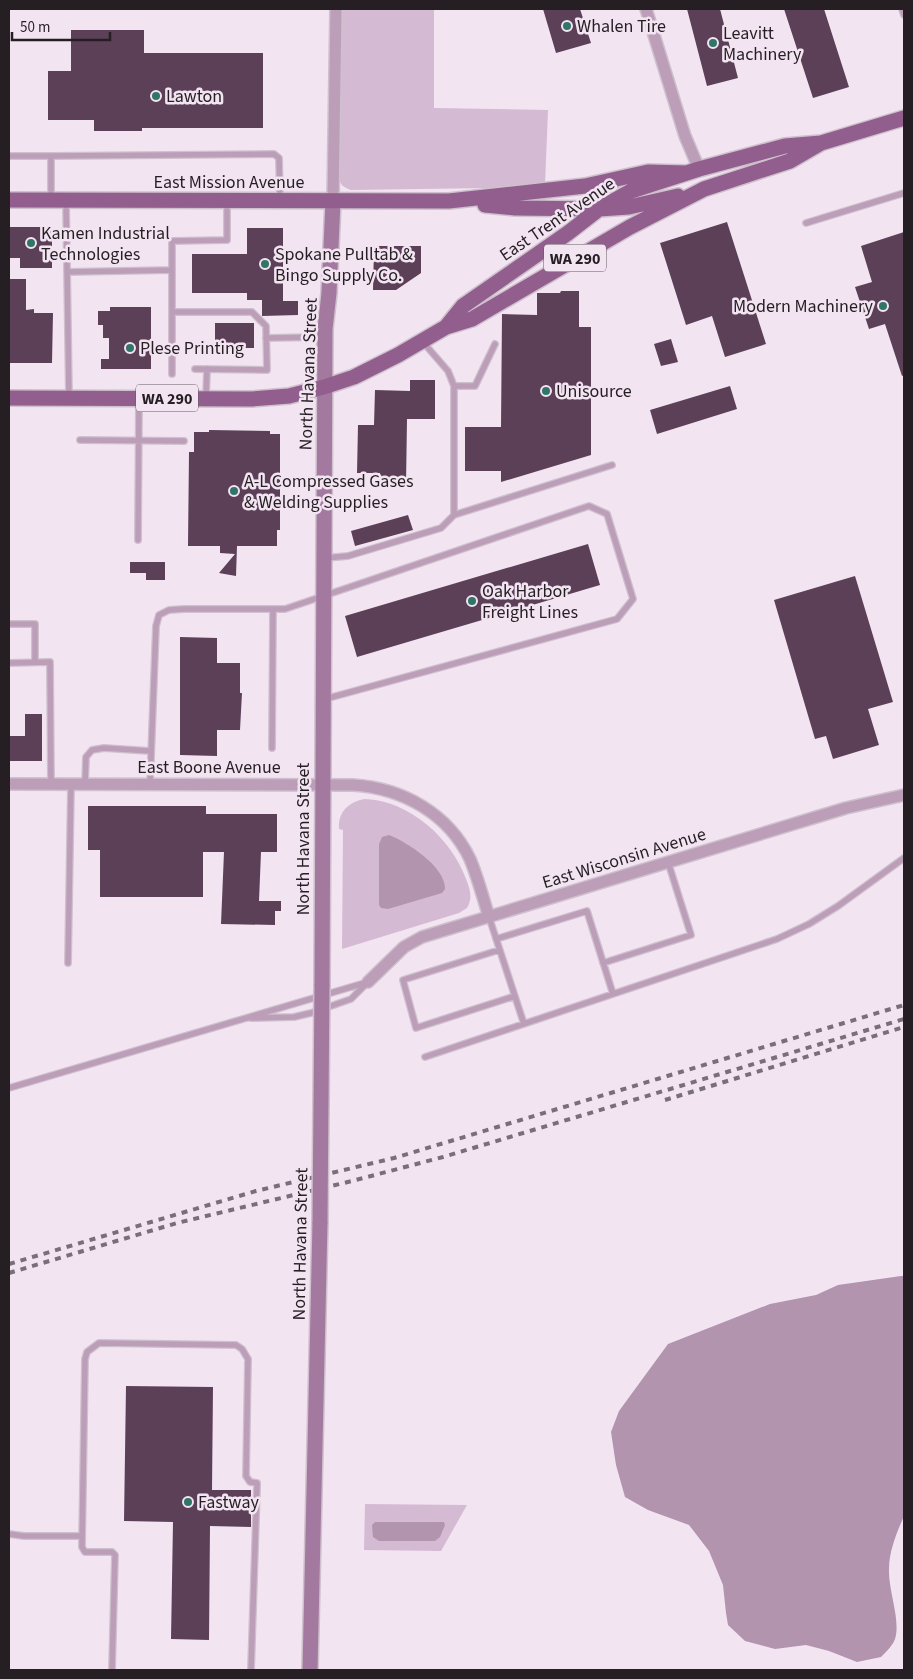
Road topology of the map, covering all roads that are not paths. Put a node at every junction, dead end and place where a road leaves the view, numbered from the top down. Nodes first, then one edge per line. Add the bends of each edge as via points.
1 (336, 9) edge
2 (646, 9) edge
3 (902, 9) edge
4 (904, 15) edge
5 (904, 118) edge
6 (821, 143) junction
7 (9, 156) edge
8 (51, 156) junction
9 (693, 171) junction
10 (704, 189) junction
11 (904, 193) edge
12 (9, 200) edge
13 (51, 200) junction
14 (66, 200) junction
15 (227, 201) junction
16 (280, 201) junction
17 (333, 201) junction
18 (449, 201) junction
19 (599, 209) junction
20 (806, 223) dead end
21 (172, 270) junction
22 (67, 272) junction
23 (172, 312) junction
24 (446, 327) junction
25 (324, 337) junction
26 (266, 338) junction
27 (422, 341) junction
28 (495, 344) dead end
29 (195, 369) dead end
30 (207, 369) junction
31 (172, 374) dead end
32 (454, 386) junction
33 (324, 387) junction
34 (9, 398) edge
35 (69, 398) junction
36 (139, 398) junction
37 (206, 399) junction
38 (80, 440) dead end
39 (139, 440) junction
40 (184, 441) dead end
41 (612, 465) dead end
42 (454, 515) junction
43 (138, 540) dead end
44 (323, 558) junction
45 (323, 597) junction
46 (273, 610) junction
47 (9, 624) edge
48 (34, 662) junction
49 (9, 663) edge
50 (322, 699) junction
51 (272, 748) dead end
52 (150, 751) junction
53 (9, 784) edge
54 (51, 784) junction
55 (71, 784) junction
56 (85, 784) junction
57 (150, 784) junction
58 (322, 785) junction
59 (904, 795) edge
60 (904, 858) edge
61 (668, 862) junction
62 (489, 917) junction
63 (496, 939) junction
64 (499, 950) junction
65 (68, 962) dead end
66 (603, 963) junction
67 (368, 982) junction
68 (613, 994) junction
69 (515, 996) junction
70 (234, 1020) junction
71 (524, 1024) junction
72 (425, 1057) dead end
73 (9, 1088) edge
74 (9, 1534) edge
75 (82, 1536) junction
76 (112, 1670) edge
77 (250, 1670) edge
78 (310, 1670) edge

1 - 17 street, North Havana Street
2 - 9 street
3 - 4 lane
5 - 6 main road, East Trent Avenue / WA 290
6 - 9 main road, East Trent Avenue / WA 290 via 785,146
6 - 10 main road, East Trent Avenue / WA 290 via 790,161
7 - 8 lane
8 - 13 lane
8 - 16 lane via 274,154 279,158
9 - 18 main road, East Mission Avenue via 648,172 531,194
9 - 19 main road, East Trent Avenue / WA 290 via 631,191
10 - 19 main road, East Mission Avenue via 629,207
10 - 24 main road, East Trent Avenue / WA 290 via 623,231 472,319
11 - 20 lane
12 - 13 main road, East Mission Avenue
13 - 14 main road, East Mission Avenue
14 - 15 main road, East Mission Avenue
14 - 22 lane
15 - 16 main road, East Mission Avenue
15 - 21 lane via 227,240 172,241
16 - 17 main road, East Mission Avenue
17 - 18 main road, East Mission Avenue
17 - 25 street, North Havana Street
18 - 19 main road, East Mission Avenue via 515,208
19 - 24 main road, East Trent Avenue / WA 290 via 463,306
21 - 22 lane
21 - 23 lane
22 - 35 lane
23 - 26 lane via 252,312 266,326
23 - 31 lane
24 - 27 main road, East Trent Avenue / WA 290
25 - 26 lane
25 - 33 street, North Havana Street
26 - 30 lane via 267,370
27 - 32 lane via 448,371
27 - 33 main road, East Trent Avenue / WA 290 via 374,368
28 - 32 lane via 475,386
29 - 30 lane
30 - 37 lane
32 - 42 lane
33 - 37 main road, East Trent Avenue / WA 290 via 272,398
33 - 44 street, North Havana Street
34 - 35 main road, East Trent Avenue / WA 290
35 - 36 main road, East Trent Avenue / WA 290
36 - 37 main road, East Trent Avenue / WA 290
36 - 39 lane
38 - 39 lane
39 - 40 lane
39 - 43 lane
41 - 42 lane
42 - 44 lane via 441,528 348,556
44 - 45 street, North Havana Street
45 - 46 lane
45 - 50 street, North Havana Street
45 - 50 lane via 589,506 607,514 633,599 617,619
46 - 51 lane
46 - 52 lane via 184,609 169,610 159,615
47 - 48 lane via 35,624
48 - 49 lane
48 - 54 lane via 50,662
50 - 58 street, North Havana Street
52 - 56 lane via 92,750 86,757
52 - 57 lane
53 - 54 street, East Boone Avenue
54 - 55 street, East Boone Avenue
55 - 56 street, East Boone Avenue
55 - 65 lane
56 - 57 street, East Boone Avenue
57 - 58 street, East Boone Avenue
58 - 62 street, East Boone Avenue via 383,789 430,811 463,847
58 - 78 street, North Havana Street, bridge via 322,986
59 - 61 street, East Wisconsin Avenue via 846,808
60 - 68 lane via 838,906 777,939
61 - 62 street, East Wisconsin Avenue
61 - 66 lane via 691,936
62 - 63 lane
62 - 67 street, East Wisconsin Avenue via 412,942
63 - 64 lane
63 - 66 lane via 587,911
64 - 69 lane
64 - 69 lane via 403,980 416,1028
66 - 68 lane
67 - 70 lane
67 - 70 lane via 352,999 311,1013
68 - 71 lane
69 - 71 lane
70 - 73 lane
71 - 72 lane
74 - 75 lane
75 - 76 lane via 85,1552 112,1552 115,1555
75 - 77 lane via 87,1352 99,1343 236,1345 242,1349 248,1359 246,1476 258,1486

